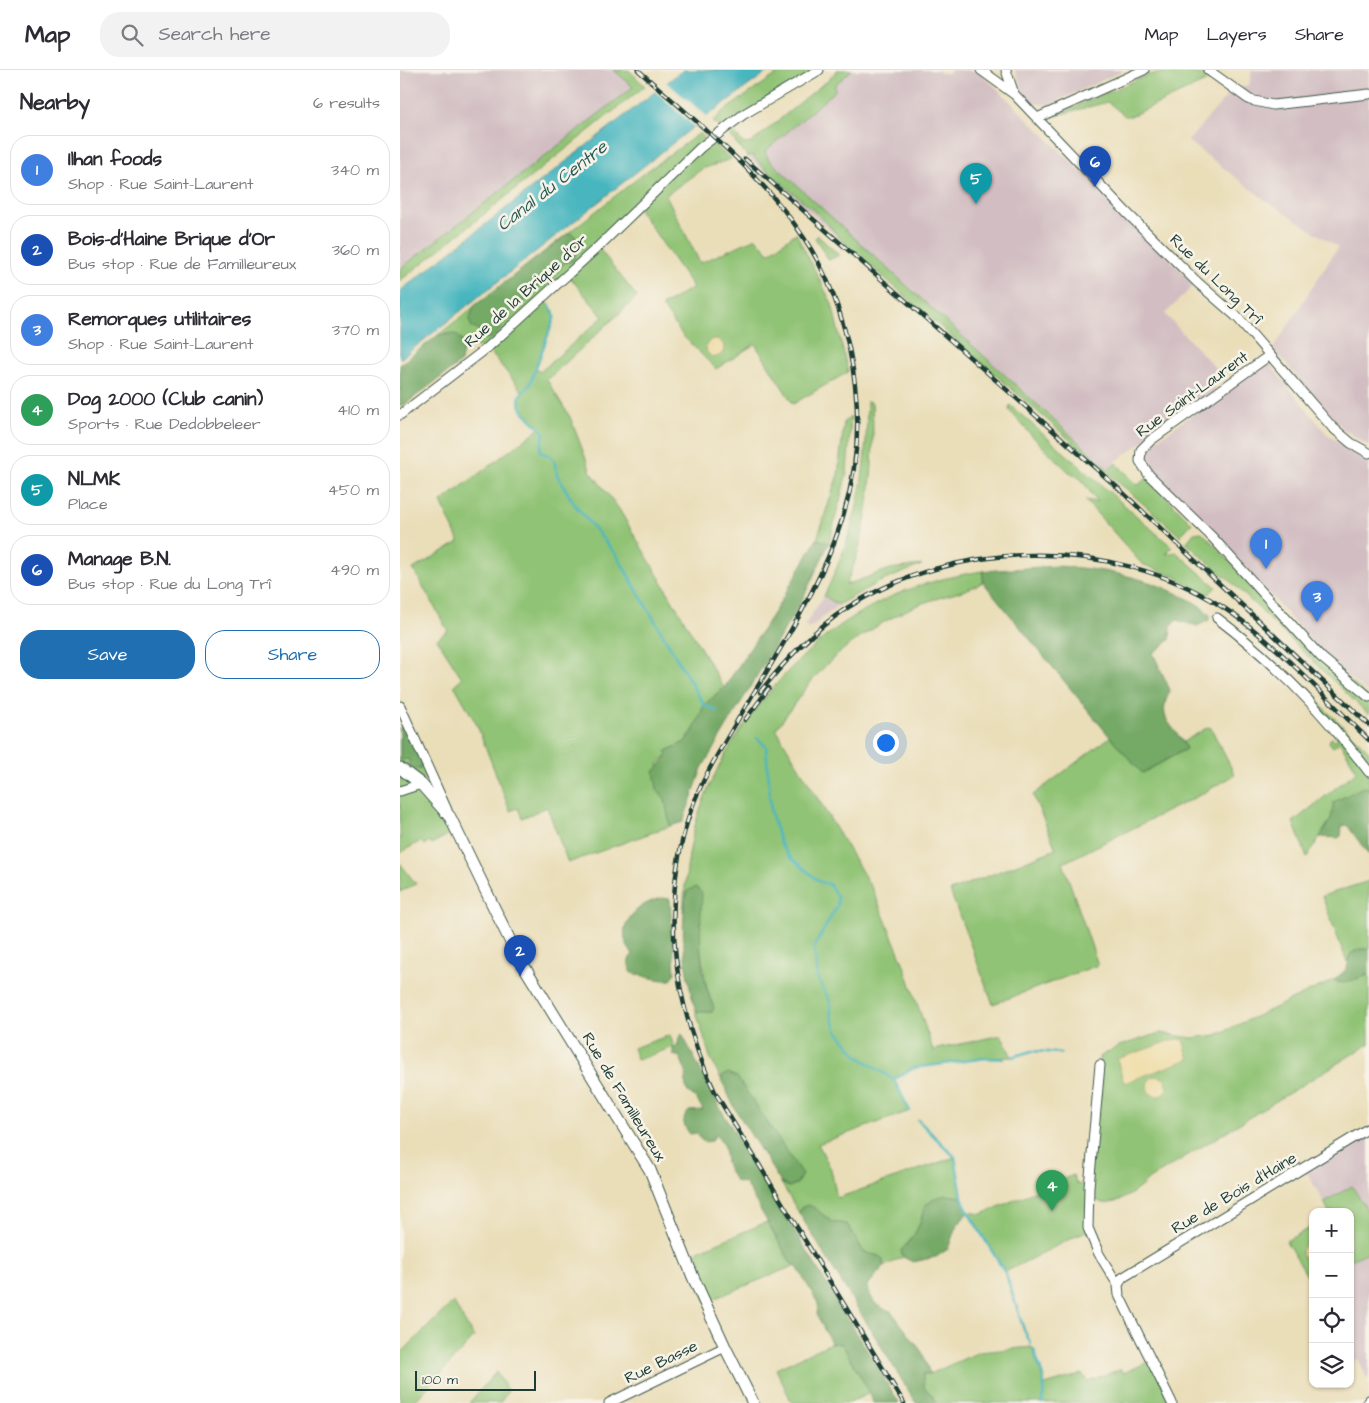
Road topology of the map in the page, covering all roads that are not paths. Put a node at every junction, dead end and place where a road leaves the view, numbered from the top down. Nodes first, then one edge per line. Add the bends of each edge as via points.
1 (819, 70) edge
2 (981, 70) edge
3 (1006, 70) edge
4 (1144, 70) edge
5 (1208, 70) edge
6 (1014, 94) junction
7 (1369, 94) edge
8 (1036, 118) junction
9 (1270, 355) junction
10 (400, 415) edge
11 (1369, 453) edge
12 (1217, 618) dead end
13 (1369, 697) edge
14 (400, 706) edge
15 (400, 768) edge
16 (1369, 772) edge
17 (421, 784) junction
18 (400, 791) edge
19 (450, 817) junction
20 (1100, 1065) dead end
21 (1369, 1128) edge
22 (1118, 1288) junction
23 (725, 1347) junction
24 (1369, 1400) edge
25 (609, 1403) edge
26 (754, 1403) edge
27 (1172, 1403) edge
28 (1367, 1403) edge

1 - 10 street, Rue de la Brique d'Or via 744,114 700,148 487,348
2 - 6 street
3 - 6 street
4 - 8 street
5 - 7 street via 1250,100 1273,105
6 - 8 street, Rue du Long Trî
8 - 9 street, Rue du Long Trî via 1126,212 1237,317
9 - 11 street, Rue du Long Trî via 1332,427
9 - 13 street, Rue Saint-Laurent via 1151,440 1141,450 1140,461 1149,475 1213,538 1321,657
12 - 16 street via 1282,671
14 - 19 street, Rue de Familleureux
15 - 17 street, Rue de Familleureux
17 - 18 street
17 - 19 street, Rue de Familleureux
19 - 23 street, Rue de Familleureux via 517,955 650,1170
20 - 22 street via 1087,1222 1099,1254
21 - 22 street, Rue de Bois d'Haine via 1122,1278
22 - 27 street
23 - 25 street, Rue Basse
23 - 26 street, Rue de Familleureux
24 - 28 street

